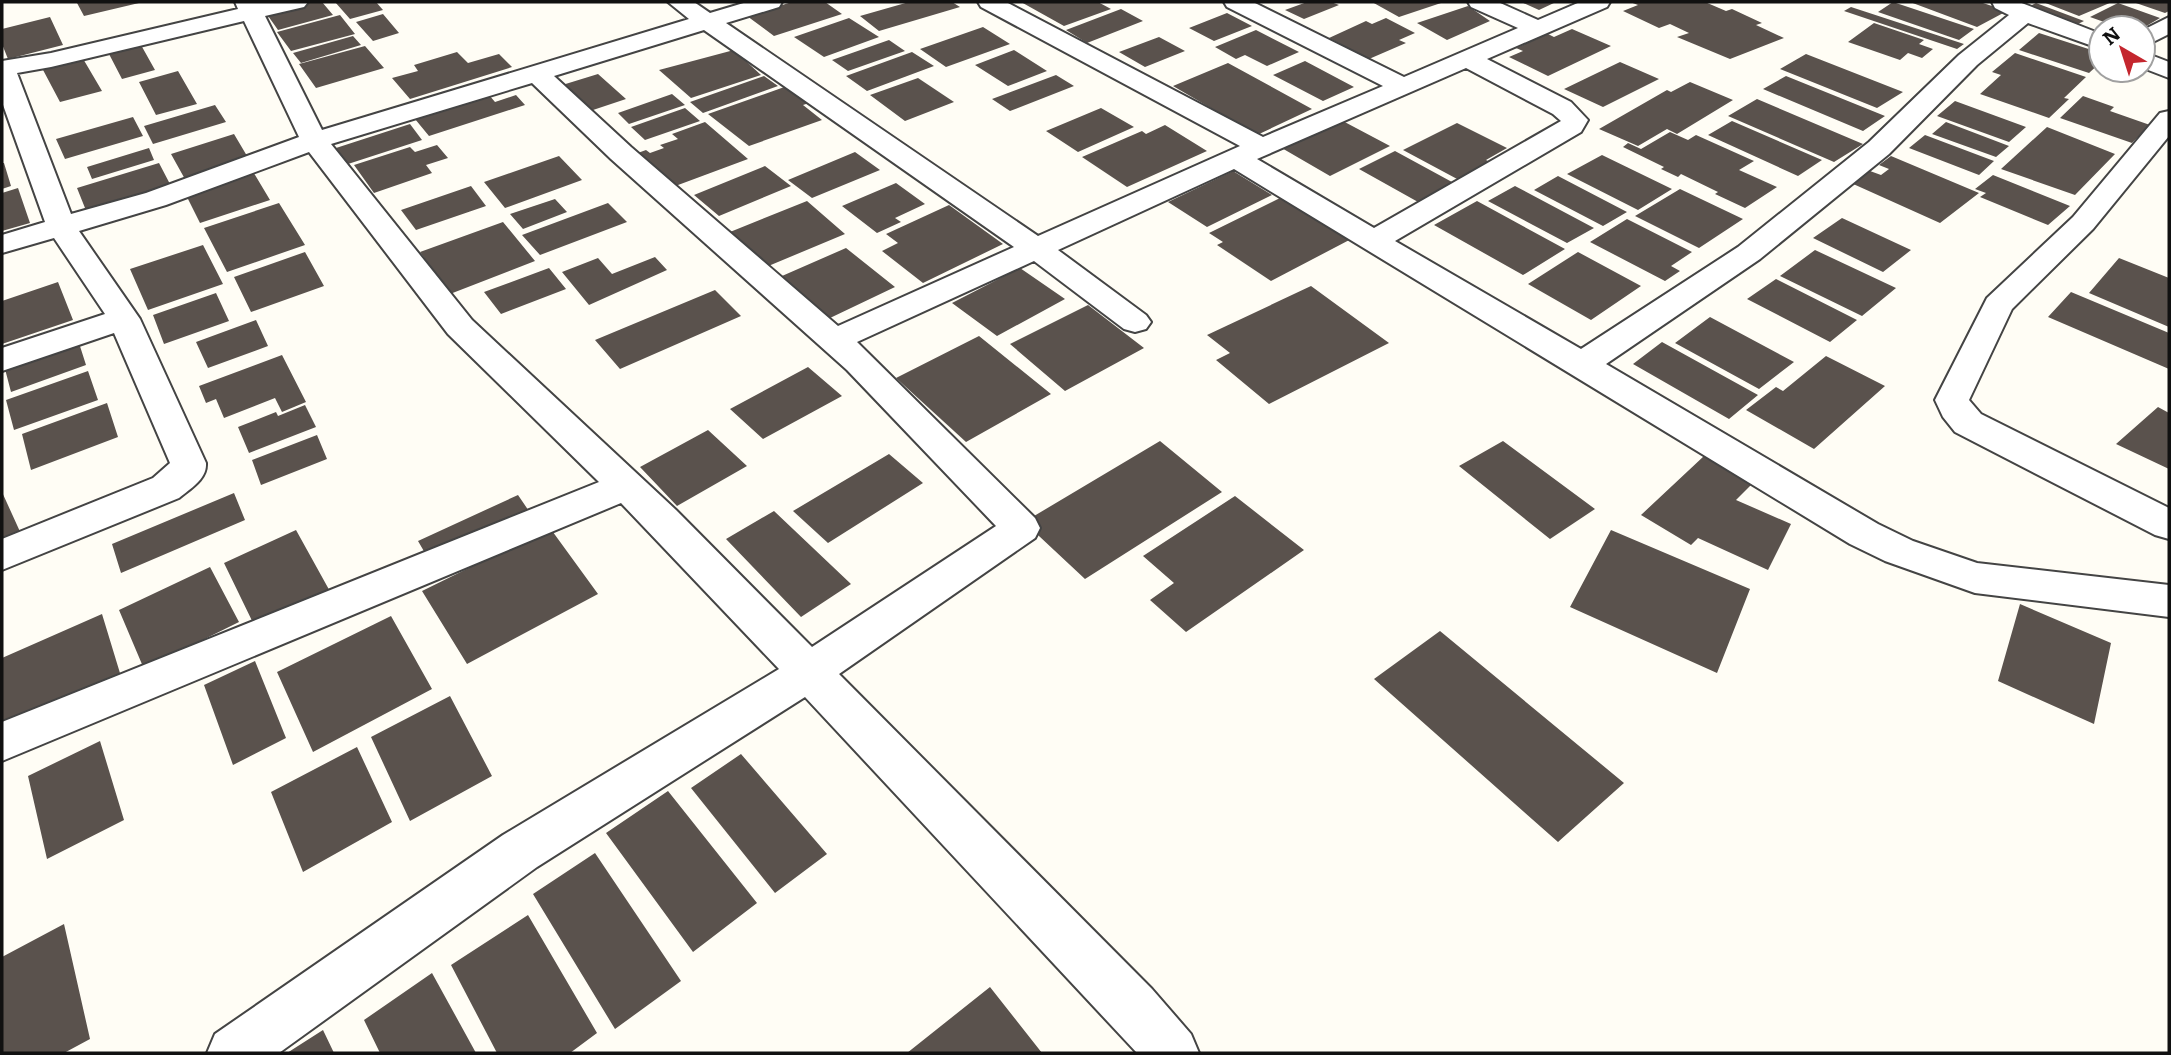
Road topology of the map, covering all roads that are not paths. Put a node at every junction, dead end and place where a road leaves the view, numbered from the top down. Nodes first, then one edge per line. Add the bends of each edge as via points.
1 (296, 2) edge
2 (679, 2) edge
3 (771, 2) edge
4 (989, 2) edge
5 (1235, 2) edge
6 (1479, 2) edge
7 (1599, 2) edge
8 (248, 7) edge
9 (2013, 8) edge
10 (708, 22) junction
11 (1539, 29) junction
12 (2087, 37) edge
13 (1467, 60) junction
14 (2, 68) edge
15 (537, 74) junction
16 (1405, 87) junction
17 (2169, 119) edge
18 (314, 141) junction
19 (1249, 153) junction
20 (61, 226) junction
21 (1373, 241) junction
22 (2, 244) edge
23 (1036, 248) junction
24 (124, 319) junction
25 (1135, 322) dead end
26 (834, 340) junction
27 (2, 360) edge
28 (1581, 365) junction
29 (625, 486) junction
30 (2169, 525) edge
31 (2, 555) edge
32 (2169, 601) edge
33 (808, 672) junction
34 (2, 742) edge
35 (234, 1053) edge
36 (1172, 1053) edge

1 - 8 street
2 - 10 street
3 - 10 street
4 - 19 street
5 - 16 street
6 - 11 street
7 - 11 street
8 - 14 street via 51,61
8 - 18 street
9 - 12 street
9 - 28 street via 1879,148 1749,253
10 - 15 street
10 - 23 street
11 - 13 street
13 - 16 street
13 - 21 street via 1570,113 1575,120 1572,126
14 - 20 street
15 - 18 street
15 - 26 street
16 - 19 street
17 - 30 street via 2083,223 1998,305 1952,400 1968,423
18 - 20 street via 156,198
18 - 29 street via 460,327
19 - 21 street
19 - 23 street
20 - 22 street
20 - 24 street
21 - 28 street
23 - 25 street
23 - 26 street
24 - 27 street
24 - 31 street via 188,470 166,488
26 - 33 street via 1021,528
28 - 32 street via 1899,551 1975,578
29 - 33 street
29 - 34 street
33 - 35 street via 520,851
33 - 36 street

